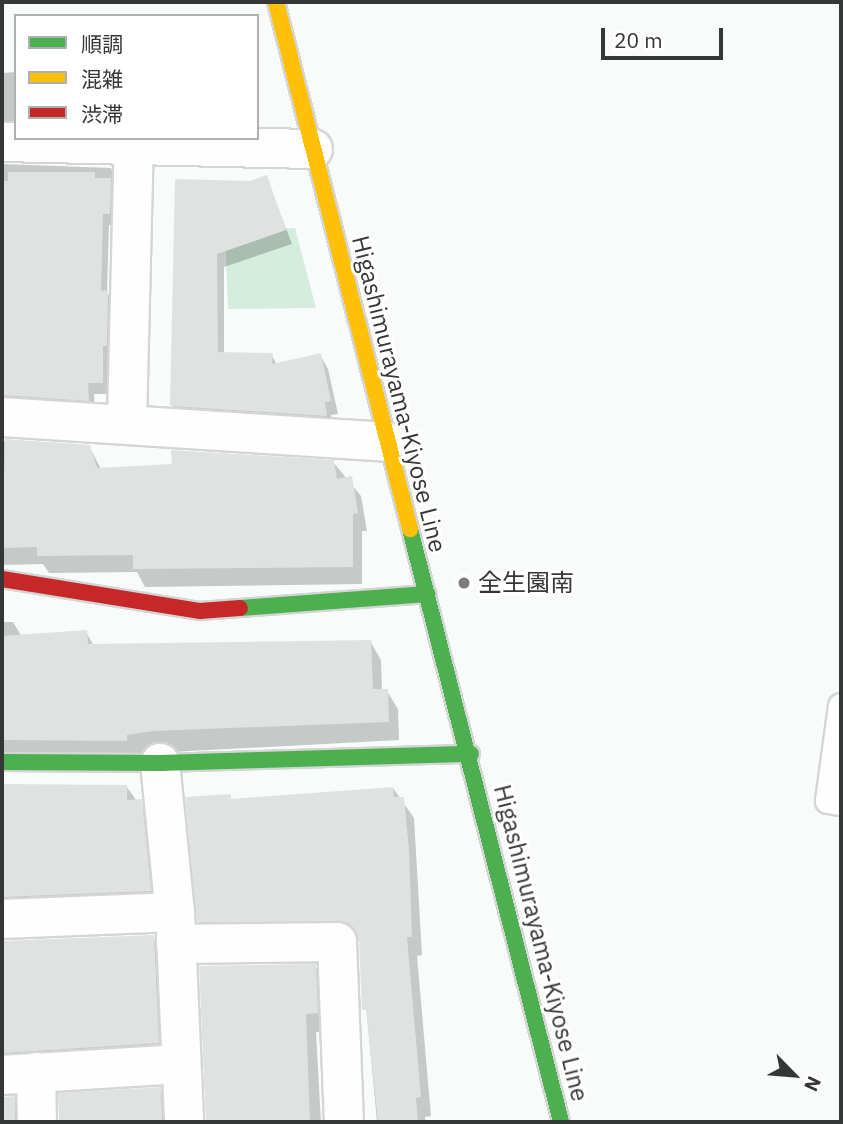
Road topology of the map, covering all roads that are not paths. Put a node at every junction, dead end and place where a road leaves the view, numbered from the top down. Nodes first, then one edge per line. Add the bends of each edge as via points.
1 (276, 2) edge
2 (2, 142) edge
3 (134, 145) junction
4 (313, 149) junction
5 (2, 416) edge
6 (127, 423) junction
7 (387, 442) junction
8 (2, 579) edge
9 (427, 594) junction
10 (841, 706) edge
11 (471, 754) junction
12 (2, 762) edge
13 (160, 762) junction
14 (841, 803) edge
15 (2, 919) edge
16 (176, 928) junction
17 (181, 1063) junction
18 (19, 1074) edge
19 (37, 1122) edge
20 (184, 1122) edge
21 (344, 1122) edge
22 (561, 1122) edge

1 - 4 main road, Higashimurayama-Kiyose Line
2 - 3 street
3 - 4 street
3 - 6 street
4 - 7 main road, Higashimurayama-Kiyose Line
5 - 6 street
6 - 7 street
7 - 9 main road, Higashimurayama-Kiyose Line
8 - 9 main road via 200,611
9 - 11 main road, Higashimurayama-Kiyose Line
10 - 14 lane via 828,801
11 - 13 main road
11 - 22 main road, Higashimurayama-Kiyose Line
12 - 13 main road
13 - 16 street
15 - 16 street
16 - 17 street
16 - 21 street via 337,942
17 - 18 street
17 - 20 street
18 - 19 street

